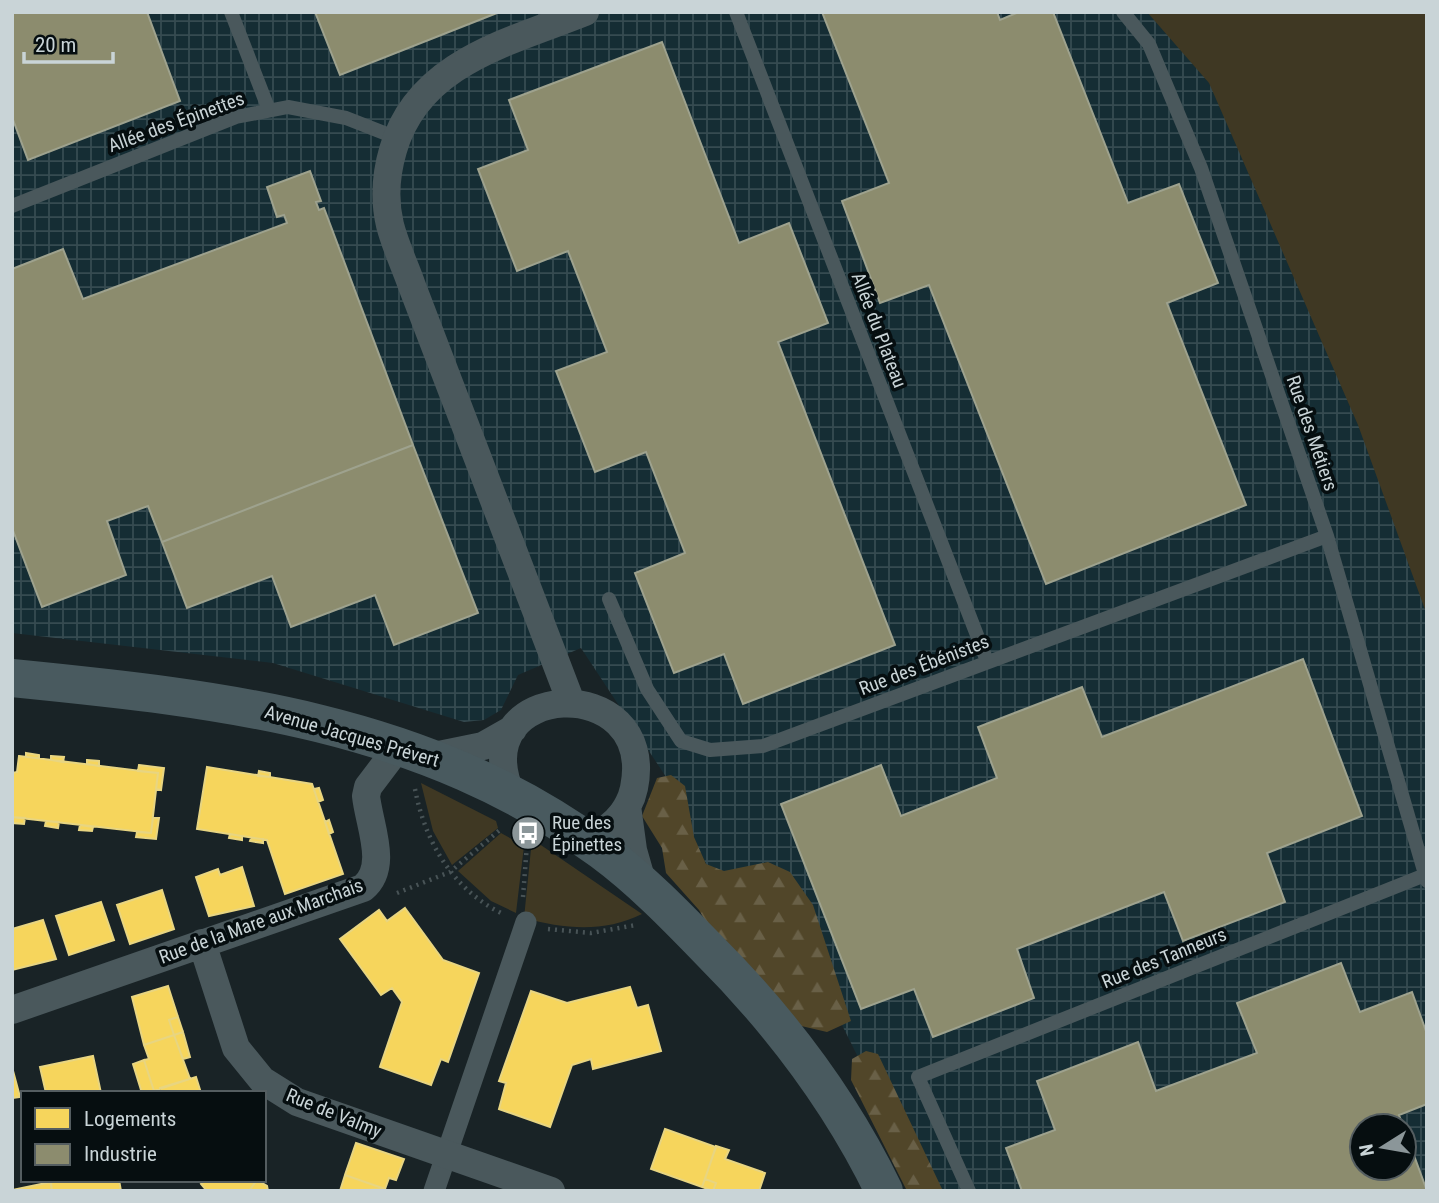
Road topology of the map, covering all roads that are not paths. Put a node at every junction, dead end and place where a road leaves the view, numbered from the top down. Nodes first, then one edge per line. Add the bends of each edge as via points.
1 (231, 12) edge
2 (736, 12) edge
3 (1124, 12) edge
4 (581, 13) edge
5 (269, 110) junction
6 (397, 138) junction
7 (12, 206) edge
8 (1327, 536) junction
9 (609, 599) dead end
10 (987, 661) junction
11 (12, 678) edge
12 (571, 702) junction
13 (513, 729) junction
14 (413, 751) junction
15 (511, 794) junction
16 (627, 806) junction
17 (584, 839) junction
18 (1426, 878) edge
19 (644, 905) junction
20 (523, 921) road end
21 (202, 943) junction
22 (12, 1010) edge
23 (446, 1154) junction
24 (434, 1191) edge
25 (551, 1191) edge
26 (884, 1191) edge
27 (969, 1191) edge

1 - 5 lane
2 - 10 lane, Allée du Plateau
3 - 8 lane, Rue des Métiers via 1149,44 1201,168
4 - 6 street via 461,63 407,114
5 - 6 lane, Allée des Épinettes via 288,107 346,118
5 - 7 lane, Allée des Épinettes via 236,117
6 - 12 street via 388,167 390,226
8 - 10 lane, Rue des Ébénistes
8 - 18 lane, Rue des Métiers
9 - 10 lane, Rue des Ébénistes via 664,717 681,741 710,750 763,746
11 - 14 main road, Avenue Jacques Prévert via 243,705
12 - 13 street via 540,706
12 - 16 street via 601,711 624,732 635,761 634,792
13 - 14 street via 483,746
13 - 15 street via 506,743 504,771
14 - 15 main road, Avenue Jacques Prévert
14 - 21 street, Rue de la Mare aux Marchais via 368,788 377,862 371,881 363,888
15 - 17 main road, Avenue Jacques Prévert
16 - 17 street via 606,830
16 - 19 street
17 - 19 main road, Avenue Jacques Prévert
18 - 27 lane, Rue des Tanneurs via 918,1077
19 - 26 main road, Avenue Jacques Prévert via 726,967 802,1054
20 - 23 street
21 - 22 street, Rue de la Mare aux Marchais
21 - 23 street, Rue de Valmy via 236,1048 262,1080 297,1102
23 - 24 street
23 - 25 street, Rue de Valmy

